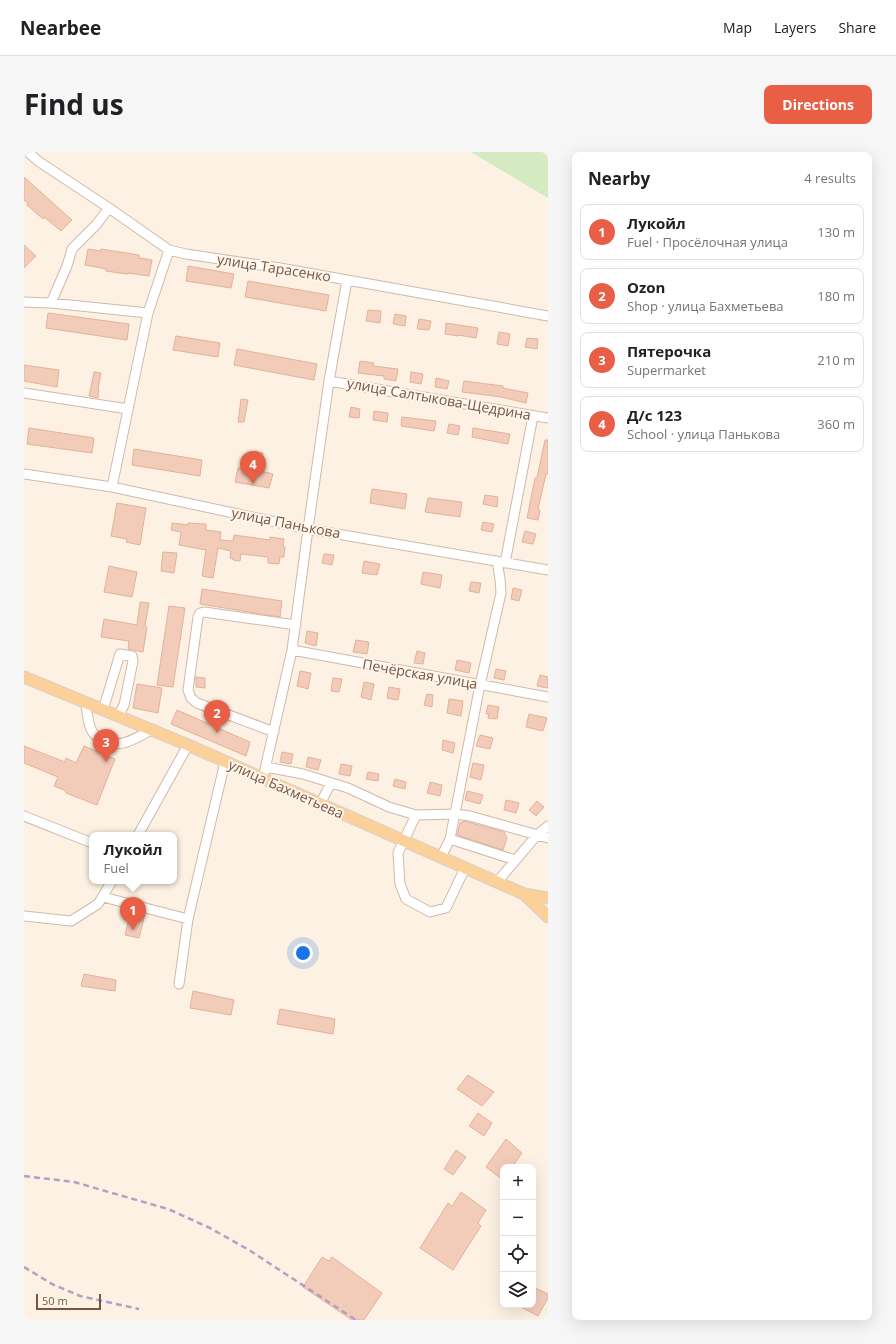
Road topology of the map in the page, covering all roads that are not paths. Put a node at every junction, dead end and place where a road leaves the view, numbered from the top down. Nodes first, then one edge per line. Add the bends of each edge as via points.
1 (28, 152) edge
2 (109, 208) junction
3 (168, 250) junction
4 (347, 280) junction
5 (24, 302) edge
6 (51, 302) junction
7 (148, 313) junction
8 (548, 316) edge
9 (329, 381) junction
10 (24, 393) edge
11 (128, 409) junction
12 (533, 416) junction
13 (548, 418) edge
14 (24, 474) edge
15 (112, 487) junction
16 (308, 529) junction
17 (501, 562) junction
18 (548, 570) edge
19 (296, 625) junction
20 (292, 650) junction
21 (24, 677) edge
22 (480, 685) junction
23 (548, 697) edge
24 (86, 703) junction
25 (103, 710) junction
26 (118, 716) junction
27 (151, 730) junction
28 (274, 732) junction
29 (188, 745) junction
30 (225, 762) junction
31 (266, 767) junction
32 (263, 778) junction
33 (331, 783) junction
34 (320, 804) junction
35 (456, 814) junction
36 (416, 815) junction
37 (24, 816) edge
38 (548, 826) edge
39 (140, 832) edge
40 (536, 835) junction
41 (548, 838) edge
42 (450, 839) junction
43 (404, 841) junction
44 (89, 842) edge
45 (441, 857) junction
46 (515, 860) junction
47 (465, 868) junction
48 (497, 882) junction
49 (110, 884) edge
50 (524, 894) junction
51 (103, 897) junction
52 (548, 898) edge
53 (24, 916) edge
54 (548, 917) edge
55 (188, 919) junction
56 (179, 984) dead end

1 - 2 street, улица Тарасенко
2 - 3 street, улица Тарасенко
2 - 6 street via 72,249 68,266
3 - 4 street, улица Тарасенко
3 - 7 street
4 - 8 street, улица Тарасенко
4 - 9 street
5 - 6 street
6 - 7 street
7 - 11 street
9 - 12 street, улица Салтыкова-Щедрина
9 - 16 street
10 - 11 street
11 - 15 street
12 - 13 street, улица Салтыкова-Щедрина
12 - 17 street
14 - 15 street, улица Панькова
15 - 16 street, улица Панькова
16 - 17 street, улица Панькова
16 - 19 street
17 - 18 street, улица Панькова
17 - 22 street via 501,593
19 - 20 street
19 - 28 street via 204,612 198,617 188,690 191,698 197,703
20 - 22 street, Печёрская улица
20 - 28 street
21 - 24 main road, улица Бахметьева
22 - 23 street, Печёрская улица
22 - 35 street
24 - 25 main road, улица Бахметьева
24 - 27 street via 88,720 94,735 104,741 126,743
25 - 26 main road, улица Бахметьева
25 - 26 street via 120,654 132,656 124,705
26 - 27 main road, улица Бахметьева
27 - 29 main road, улица Бахметьева
28 - 31 street
29 - 30 main road, улица Бахметьева
29 - 39 street
30 - 32 main road, улица Бахметьева
30 - 55 street
31 - 32 street
31 - 33 street via 303,774
32 - 34 main road, улица Бахметьева
33 - 34 street
33 - 36 street via 361,793 389,807
34 - 43 main road, улица Бахметьева
35 - 36 street
35 - 40 street
35 - 42 street
36 - 43 street
37 - 44 street
38 - 40 street
40 - 41 street
40 - 46 street
42 - 45 street
42 - 46 street
43 - 45 main road, улица Бахметьева
43 - 47 street via 398,853 400,884 406,899 430,912 446,908
45 - 47 main road, улица Бахметьева
46 - 48 street
47 - 48 main road, улица Бахметьева
48 - 50 main road, улица Бахметьева
49 - 51 street
50 - 52 main road, улица Бахметьева
50 - 54 main road
51 - 53 street via 98,904 70,921
51 - 55 street
55 - 56 street

